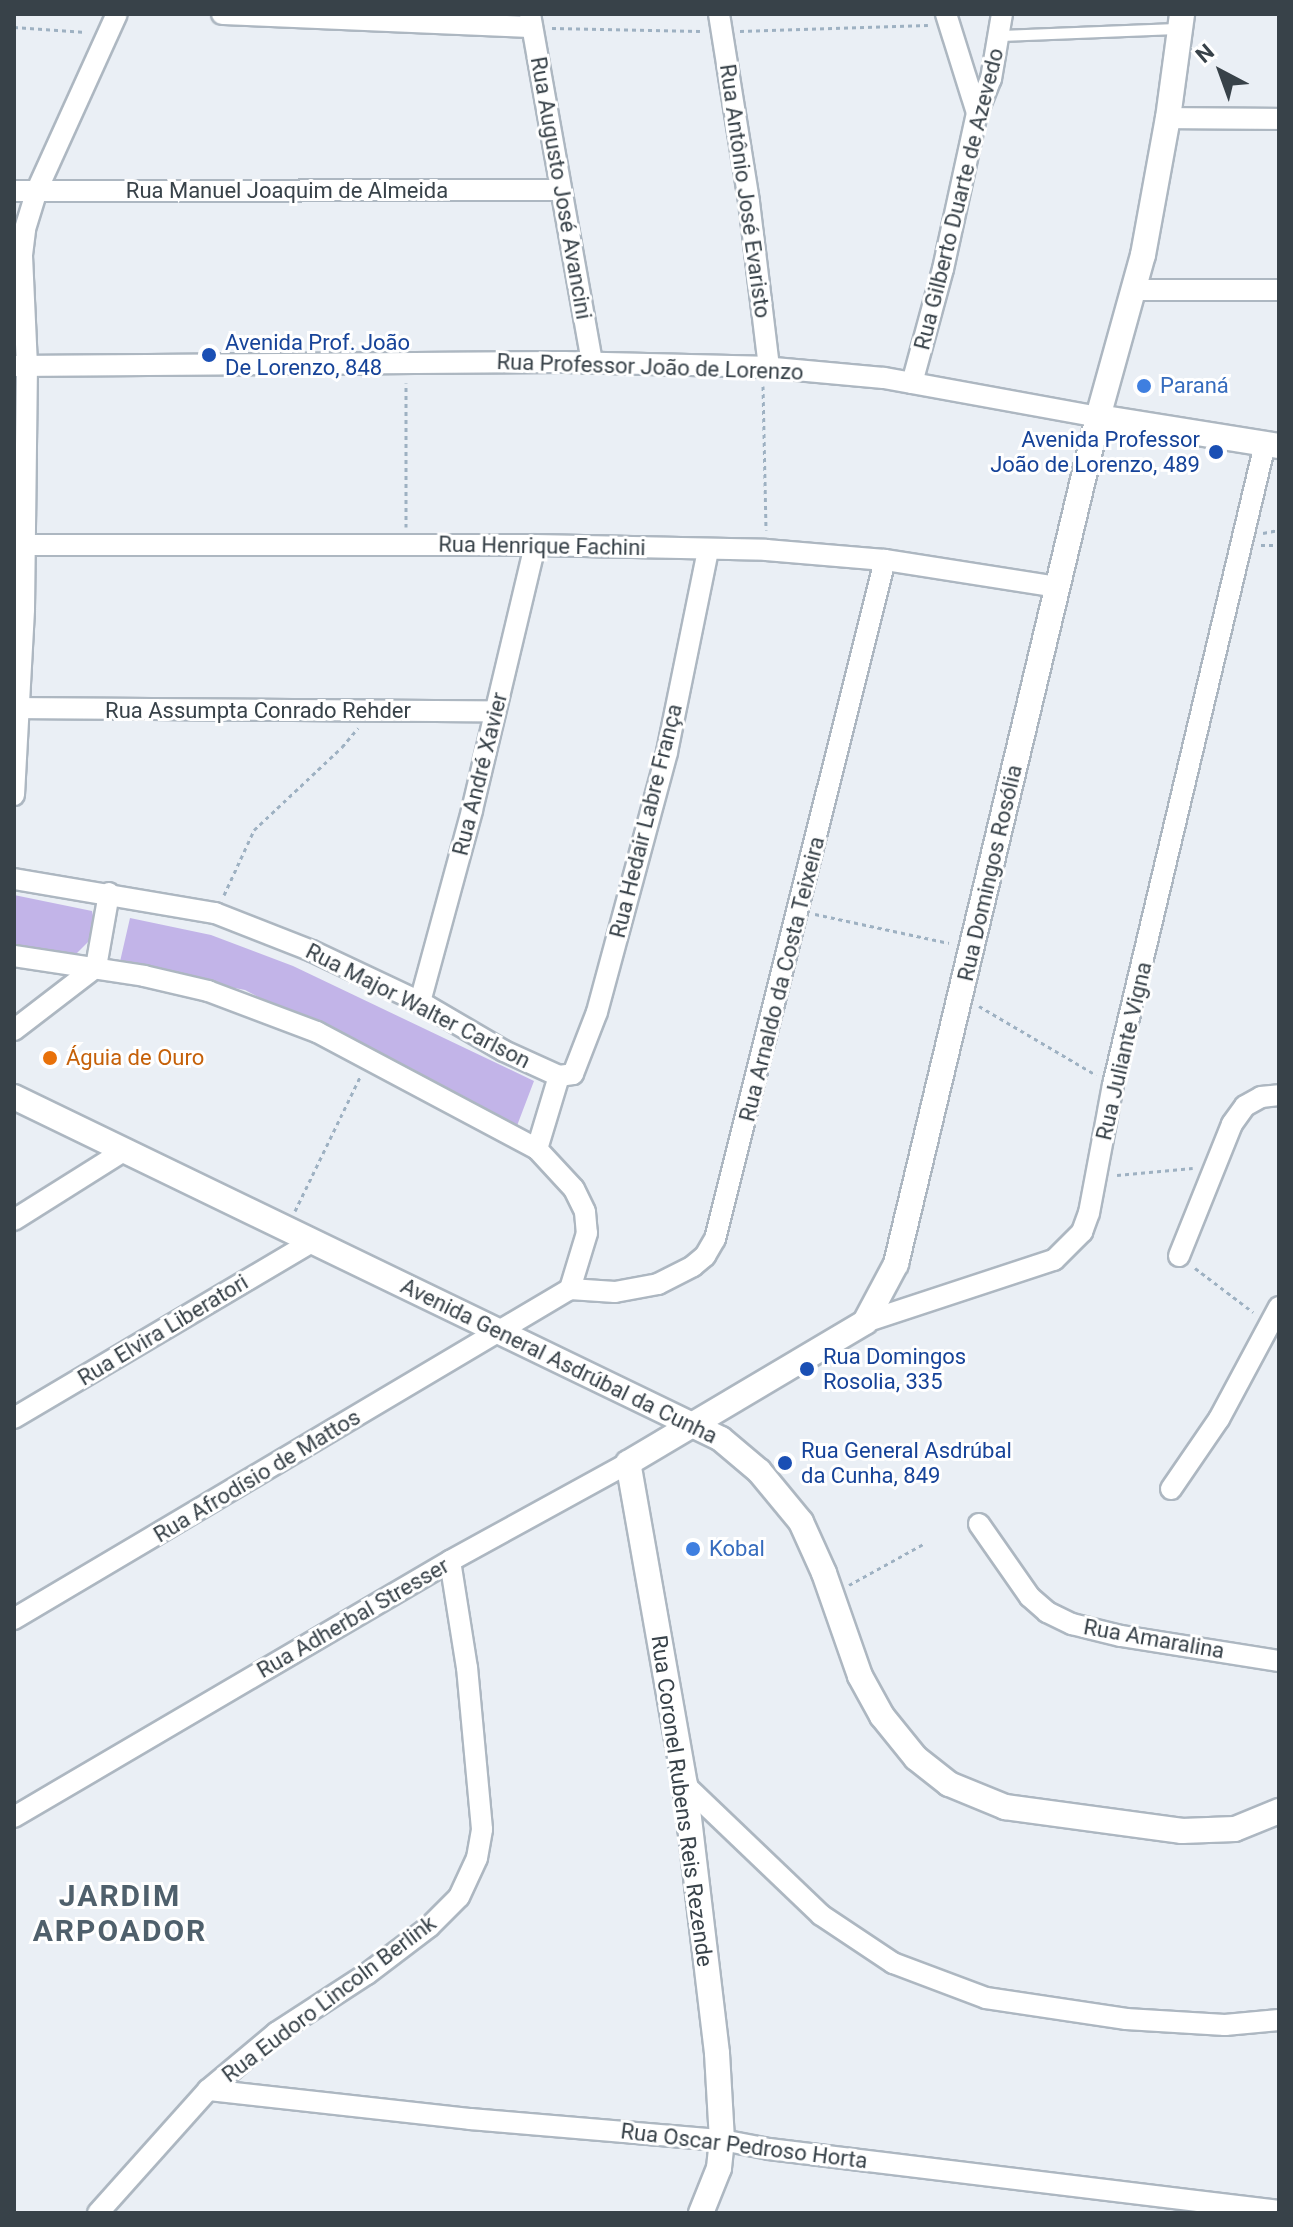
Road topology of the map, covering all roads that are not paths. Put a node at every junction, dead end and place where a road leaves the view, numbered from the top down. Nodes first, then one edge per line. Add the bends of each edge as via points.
1 (117, 14) edge
2 (222, 14) edge
3 (1002, 14) edge
4 (353, 16) edge
5 (948, 19) edge
6 (531, 20) edge
7 (1181, 22) edge
8 (721, 23) edge
9 (1000, 36) junction
10 (977, 113) junction
11 (1168, 118) junction
12 (1279, 119) edge
13 (37, 190) junction
14 (561, 190) junction
15 (14, 191) edge
16 (1133, 290) junction
17 (1279, 290) edge
18 (592, 363) junction
19 (21, 366) edge
20 (766, 368) junction
21 (912, 383) junction
22 (1098, 417) junction
23 (1272, 445) edge
24 (24, 545) junction
25 (535, 545) junction
26 (708, 550) junction
27 (885, 560) junction
28 (1058, 587) junction
29 (18, 660) edge
30 (20, 708) junction
31 (495, 711) junction
32 (14, 795) edge
33 (14, 879) edge
34 (109, 893) junction
35 (14, 956) edge
36 (96, 967) junction
37 (420, 1002) junction
38 (14, 1030) edge
39 (559, 1076) junction
40 (1279, 1095) edge
41 (14, 1097) edge
42 (537, 1149) junction
43 (125, 1150) junction
44 (14, 1220) edge
45 (313, 1241) junction
46 (1179, 1256) road end
47 (570, 1289) junction
48 (1275, 1316) edge
49 (865, 1322) junction
50 (500, 1332) junction
51 (14, 1418) edge
52 (697, 1425) junction
53 (628, 1463) junction
54 (1171, 1489) dead end
55 (979, 1524) dead end
56 (450, 1561) junction
57 (14, 1619) edge
58 (1279, 1661) edge
59 (685, 1785) junction
60 (1279, 1811) edge
61 (14, 1817) edge
62 (1279, 2020) edge
63 (208, 2090) junction
64 (722, 2140) junction
65 (1279, 2211) edge
66 (98, 2213) edge
67 (701, 2213) edge

1 - 13 street
2 - 4 street
3 - 9 street, Rua Gilberto Duarte de Azevedo
4 - 6 street
5 - 10 street
6 - 14 street, Rua Augusto José Avancini
7 - 9 lane
7 - 11 street, Rua Domingos Rosólia
8 - 20 street, Rua Antônio José Evaristo
9 - 10 street, Rua Gilberto Duarte de Azevedo
10 - 21 street, Rua Gilberto Duarte de Azevedo
11 - 12 street
11 - 16 street, Rua Domingos Rosólia
13 - 14 street, Rua Manuel Joaquim de Almeida
13 - 15 street, Rua Manuel Joaquim de Almeida
13 - 19 street via 22,255
14 - 18 street, Rua Augusto José Avancini
16 - 17 street
16 - 22 street, Rua Domingos Rosólia
18 - 19 street, Rua Professor João de Lorenzo
18 - 20 street, Rua Professor João de Lorenzo
19 - 24 street
20 - 21 street, Rua Professor João de Lorenzo
21 - 22 street, Rua Professor João de Lorenzo
22 - 23 street, Rua Professor João de Lorenzo
22 - 28 street, Rua Domingos Rosólia
23 - 49 street, Rua Juliante Vigna via 1113,1085 1098,1177 1082,1232 1054,1260
24 - 25 street, Rua Henrique Fachini
24 - 29 street
25 - 26 street, Rua Henrique Fachini
25 - 31 street, Rua André Xavier
26 - 27 street, Rua Henrique Fachini
26 - 39 street, Rua Hedair Labre França via 667,752 597,1012 577,1070
27 - 28 street, Rua Henrique Fachini
27 - 47 street, Rua Arnaldo da Costa Teixeira via 726,1202 710,1248 693,1266 658,1284 615,1292
28 - 49 street, Rua Domingos Rosólia via 900,1250
29 - 30 street
30 - 31 street, Rua Assumpta Conrado Rehder
30 - 32 street
31 - 37 street, Rua André Xavier
33 - 34 street, Rua Major Walter Carlson
34 - 36 street
34 - 37 street, Rua Major Walter Carlson via 215,913
35 - 36 street
36 - 38 street
36 - 42 street via 254,1006 369,1059
37 - 39 street, Rua Major Walter Carlson
39 - 42 street
40 - 46 street via 1245,1106 1232,1124
41 - 43 street, Avenida General Asdrúbal da Cunha
42 - 47 street via 574,1189 585,1212 587,1233
43 - 44 street
43 - 45 street, Avenida General Asdrúbal da Cunha
45 - 50 street, Avenida General Asdrúbal da Cunha
45 - 51 street, Rua Elvira Liberatori
47 - 50 street
48 - 54 street via 1219,1419
49 - 52 street, Rua Juliante Vigna
50 - 52 street, Avenida General Asdrúbal da Cunha
50 - 57 street, Rua Afrodísio de Mattos
52 - 53 street, Rua Adherbal Stresser
52 - 60 street, Avenida General Asdrúbal da Cunha via 759,1471 801,1522 860,1676 916,1758 949,1784 1005,1807 1182,1831 1235,1829
53 - 56 street, Rua Adherbal Stresser
53 - 59 street, Rua Coronel Rubens Reis Rezende
55 - 58 street, Rua Amaralina via 1030,1597 1072,1624
56 - 61 street, Rua Adherbal Stresser
56 - 63 street, Rua Eudoro Lincoln Berlink via 480,1777 477,1858 459,1897 429,1927 276,2033
59 - 62 street via 821,1915 893,1963 986,1998 1126,2019 1225,2025
59 - 64 street, Rua Coronel Rubens Reis Rezende via 717,2053
63 - 64 street, Rua Oscar Pedroso Horta
63 - 66 street, Rua Eudoro Lincoln Berlink
64 - 65 street, Rua Oscar Pedroso Horta
64 - 67 street via 719,2168

